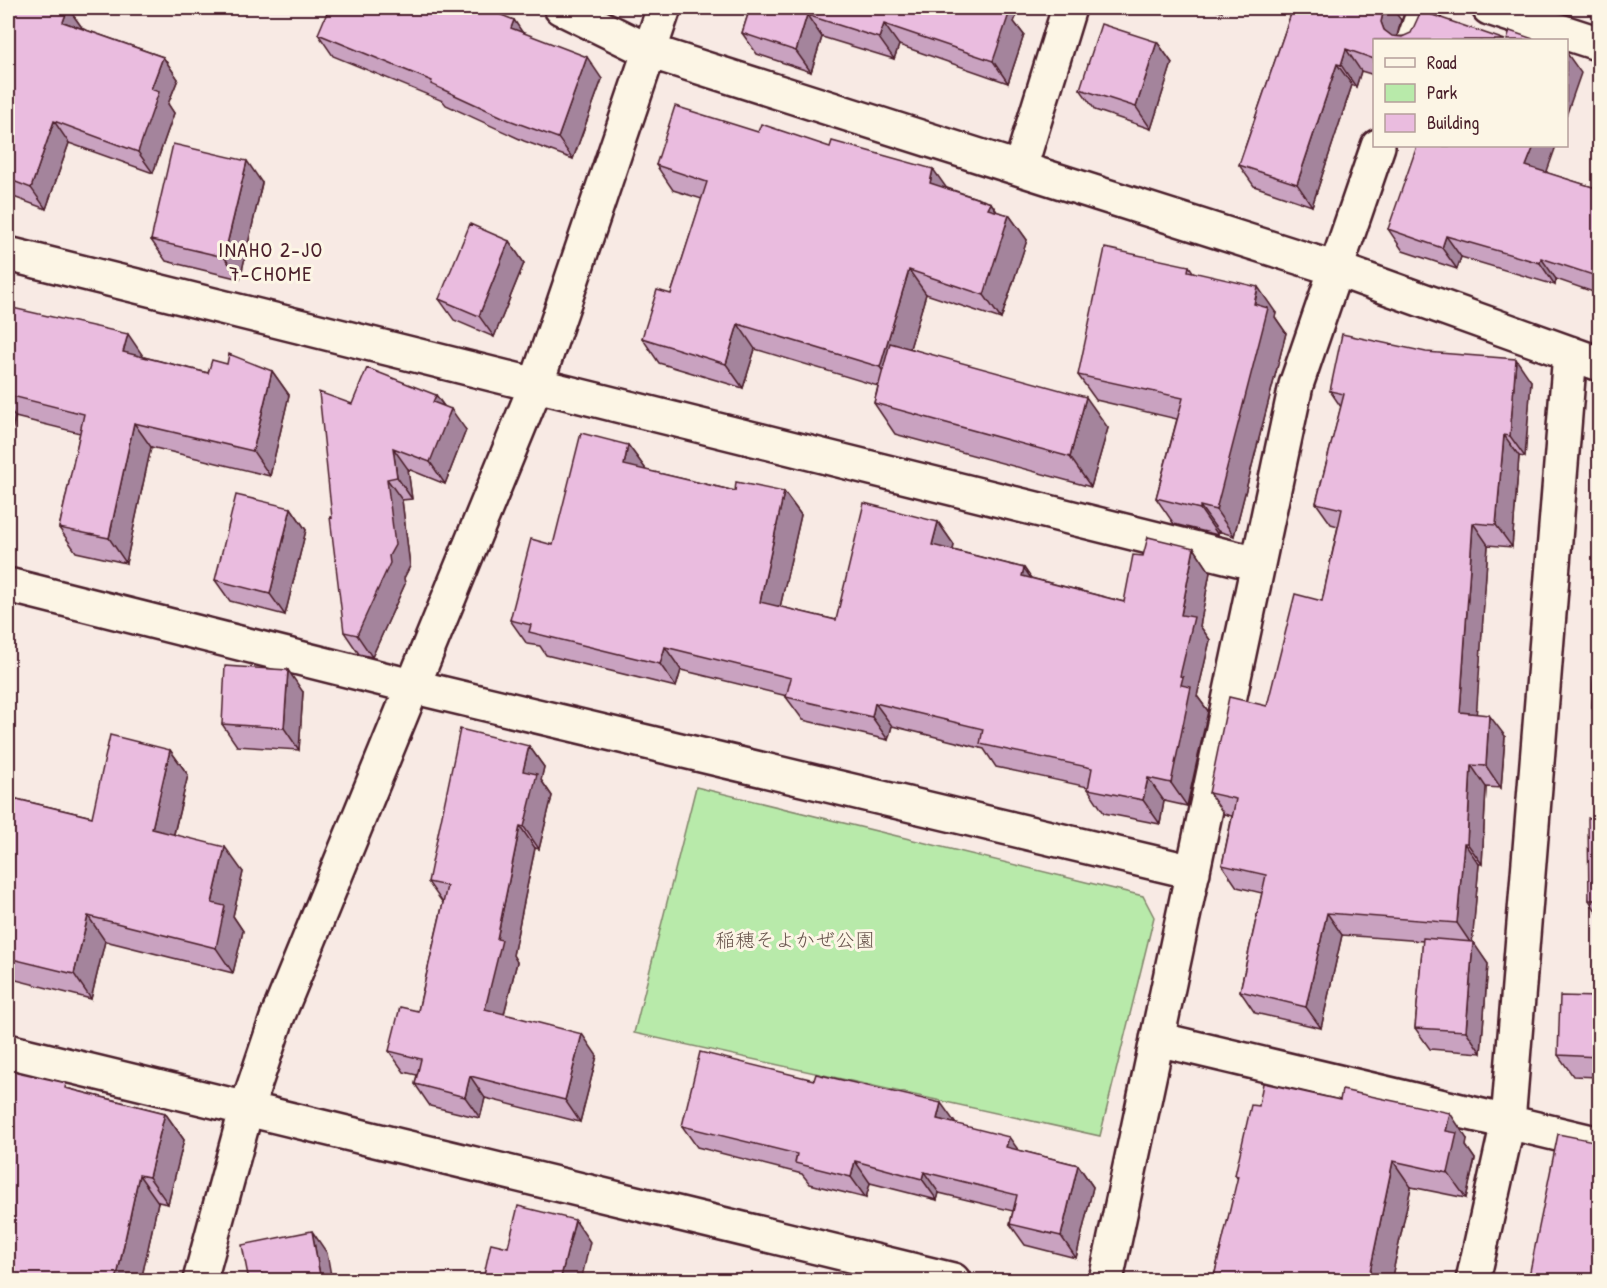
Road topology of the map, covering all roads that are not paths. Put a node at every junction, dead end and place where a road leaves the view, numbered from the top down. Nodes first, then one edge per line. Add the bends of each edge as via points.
1 (561, 8) edge
2 (664, 8) edge
3 (1069, 8) edge
4 (1425, 8) edge
5 (1490, 8) edge
6 (1414, 39) edge
7 (1599, 44) edge
8 (649, 51) junction
9 (1378, 147) edge
10 (1020, 168) junction
11 (8, 254) edge
12 (1336, 268) junction
13 (1585, 358) edge
14 (536, 385) junction
15 (1258, 564) junction
16 (8, 585) edge
17 (411, 686) junction
18 (1192, 872) junction
19 (1157, 1039) junction
20 (8, 1051) edge
21 (247, 1107) junction
22 (1508, 1122) junction
23 (1599, 1144) edge
24 (200, 1281) edge
25 (953, 1281) edge
26 (1106, 1281) edge
27 (1473, 1281) edge

1 - 8 street
2 - 8 street
3 - 10 street
4 - 6 street
5 - 7 street
8 - 10 street
8 - 14 street
9 - 12 street
10 - 12 street
11 - 14 street
12 - 13 street
12 - 15 street via 1296,385
13 - 22 street
14 - 15 street
14 - 17 street
15 - 18 street
16 - 17 street
17 - 18 street
17 - 21 street via 277,1018
18 - 19 street
19 - 22 street
19 - 26 street
20 - 21 street
21 - 24 street
21 - 25 street
22 - 23 street
22 - 27 street

